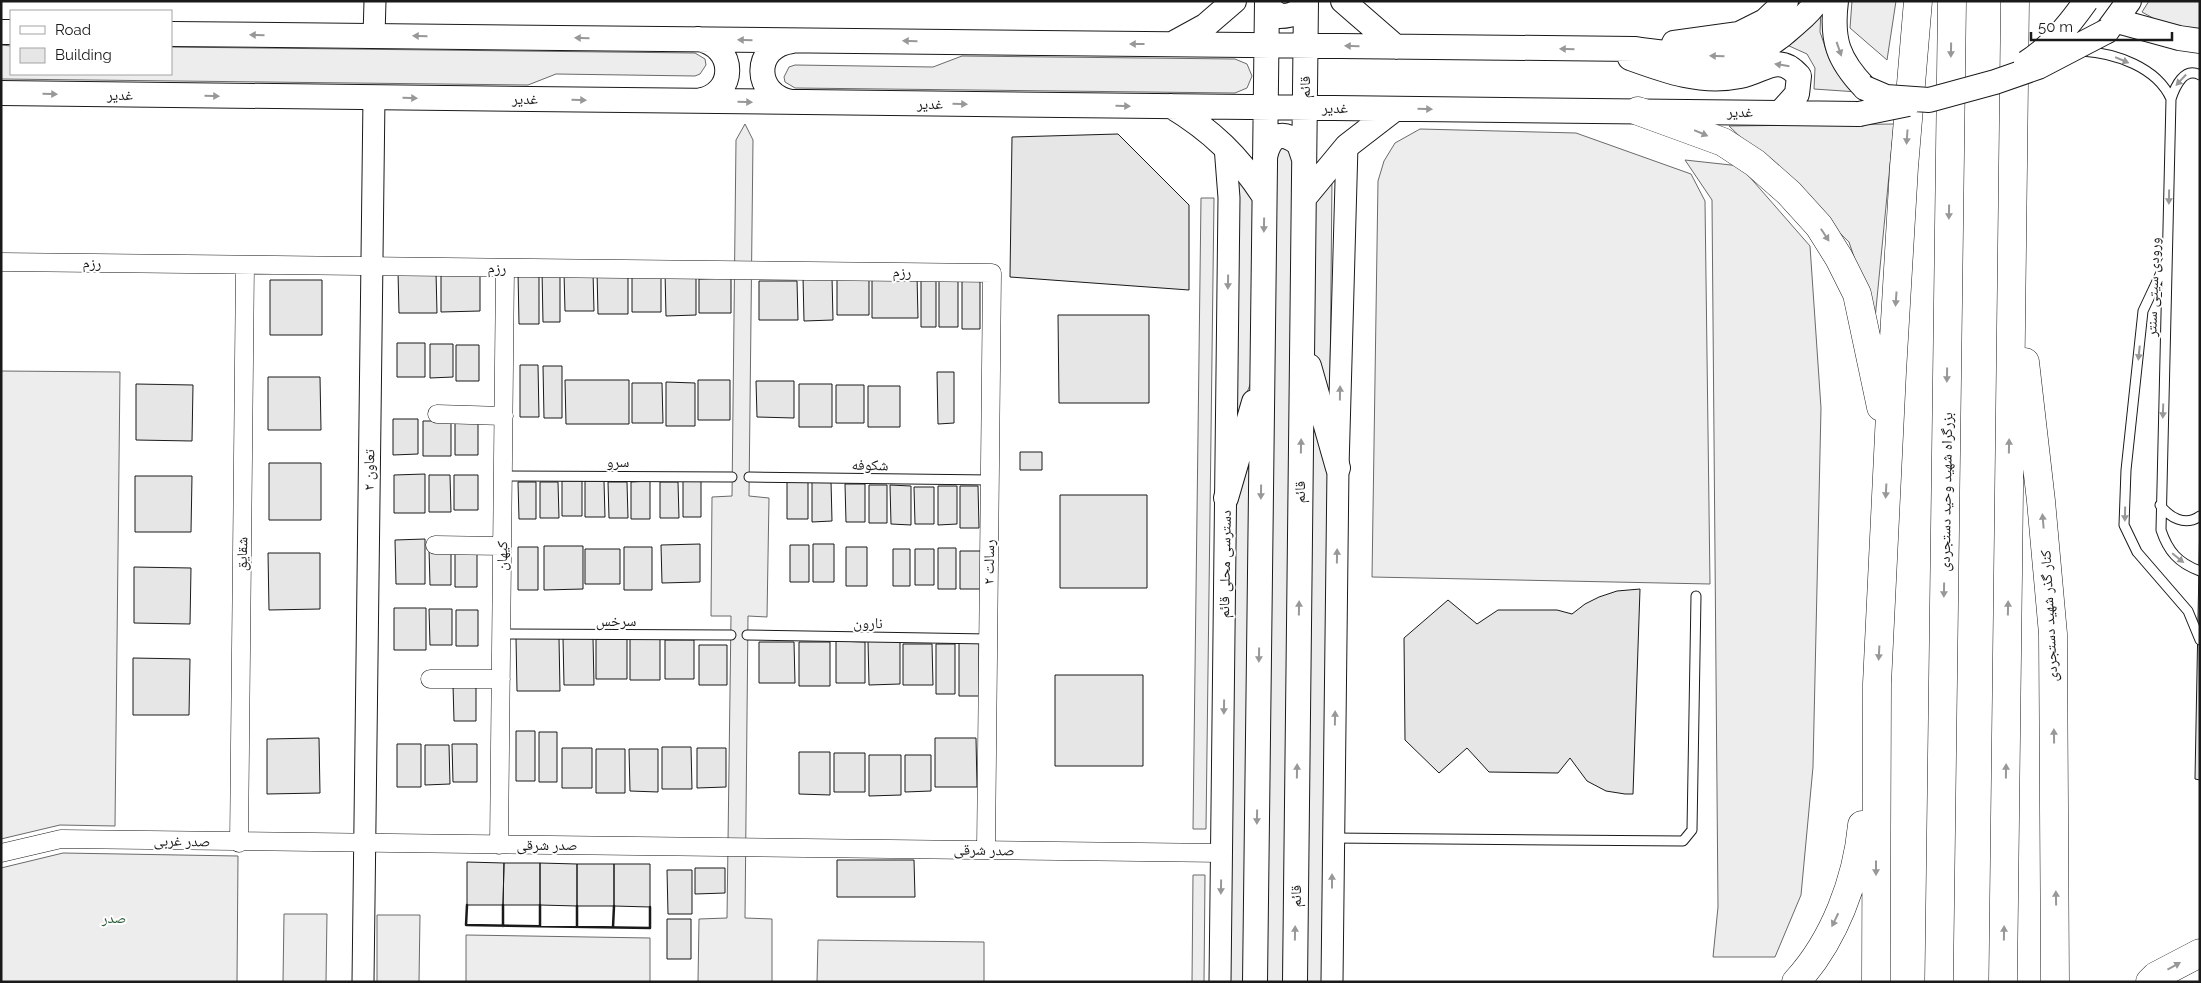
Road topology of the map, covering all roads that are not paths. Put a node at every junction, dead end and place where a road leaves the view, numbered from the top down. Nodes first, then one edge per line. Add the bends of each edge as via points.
1 (375, 1) edge
2 (1267, 1) edge
3 (1305, 1) edge
4 (1786, 1) edge
5 (1817, 1) edge
6 (1836, 1) edge
7 (1918, 1) edge
8 (1952, 1) edge
9 (2015, 1) edge
10 (2086, 1) edge
11 (2129, 1) edge
12 (1230, 3) edge
13 (1347, 4) edge
14 (2112, 26) junction
15 (172, 34) edge
16 (374, 36) junction
17 (697, 39) junction
18 (793, 40) junction
19 (2200, 41) edge
20 (1172, 44) junction
21 (1266, 44) junction
22 (1306, 46) junction
23 (1396, 47) junction
24 (1607, 49) junction
25 (1634, 49) junction
26 (2075, 50) junction
27 (2200, 75) edge
28 (1995, 82) junction
29 (1, 93) edge
30 (374, 97) junction
31 (2171, 99) junction
32 (1929, 100) junction
33 (696, 101) junction
34 (793, 102) junction
35 (1171, 106) junction
36 (1266, 106) junction
37 (1305, 108) junction
38 (1395, 109) junction
39 (1638, 111) junction
40 (1780, 113) junction
41 (1225, 146) junction
42 (1347, 146) junction
43 (1265, 157) junction
44 (1304, 158) junction
45 (1264, 196) junction
46 (1304, 198) junction
47 (2012, 252) junction
48 (2168, 257) junction
49 (1, 262) edge
50 (245, 265) junction
51 (372, 265) junction
52 (505, 268) junction
53 (992, 273) joint
54 (1302, 342) junction
55 (1262, 372) junction
56 (437, 414) dead end
57 (504, 416) junction
58 (1888, 442) junction
59 (1338, 468) junction
60 (503, 476) junction
61 (732, 477) dead end
62 (749, 477) dead end
63 (990, 480) junction
64 (1226, 498) junction
65 (2160, 504) junction
66 (2200, 516) edge
67 (434, 545) dead end
68 (502, 546) junction
69 (2200, 570) edge
70 (1696, 596) dead end
71 (502, 634) junction
72 (731, 635) dead end
73 (748, 635) dead end
74 (988, 639) junction
75 (2200, 640) edge
76 (430, 679) dead end
77 (501, 679) junction
78 (1877, 684) junction
79 (1332, 838) junction
80 (365, 842) junction
81 (239, 843) junction
82 (499, 845) junction
83 (986, 850) junction
84 (1, 853) edge
85 (1222, 854) junction
86 (2200, 953) edge
87 (363, 982) edge
88 (1220, 982) edge
89 (1255, 982) edge
90 (1295, 982) edge
91 (1332, 982) edge
92 (1796, 982) edge
93 (1876, 982) edge
94 (1939, 982) edge
95 (2003, 982) edge
96 (2056, 982) edge
97 (2150, 982) edge

1 - 16 street
2 - 3 main road via 1271,10 1280,16 1295,14
2 - 21 main road
3 - 22 main road, قائم
4 - 25 main road via 1765,21 1738,34
5 -> 25 main road via 1785,33 1747,54 1680,55
6 -> 32 main road, bridge via 1836,46 1847,70 1865,88 1886,97
7 -> 58 highway via 1904,167
8 -> 94 highway, بزرگراه شهید وحید دستجردی
9 - 47 highway
10 - 28 main road, bridge via 2066,28 2038,55
11 - 14 main road
12 - 20 main road via 1205,26
13 - 23 main road
14 - 19 main road
14 - 26 main road, bridge
16 -> 15 main road
17 -> 16 main road
18 -> 17 main road
17 - 33 main road via 715,45 728,70 726,80 715,95
20 -> 18 main road
18 - 34 main road via 775,46 768,53 762,71 768,89 783,100
20 - 21 main road
21 - 22 main road
21 - 36 main road
23 -> 22 main road
22 - 37 main road, قائم
24 -> 23 main road
24 - 25 main road
40 -> 24 main road via 1797,94 1800,76 1792,67 1776,63 1740,76 1717,78 1677,75
26 - 28 main road, bridge via 2038,68
26 -> 31 lane via 2101,52 2140,68 2157,79
27 -> 31 lane via 2187,74 2180,80
28 - 32 main road, غدیر, bridge
29 -> 30 main road, غدیر
30 -> 33 main road, غدیر
30 - 51 street, تعاون ۲
31 -> 48 lane, ورودی سیتی سنتر
32 - 40 main road, غدیر, bridge via 1859,114
33 -> 34 main road, غدیر
34 -> 35 main road, غدیر
35 - 36 main road, غدیر
35 - 41 main road via 1202,125
36 - 37 main road, غدیر
36 - 43 main road
37 - 38 main road, غدیر
37 - 44 main road, قائم
38 -> 39 main road, غدیر
38 - 42 main road
39 - 40 main road, غدیر
39 -> 58 highway via 1723,142 1755,163 1819,226 1858,294
41 - 45 main road via 1247,170
41 -> 64 street, دسترسی محلی قائم via 1230,198
42 - 46 main road
59 -> 42 street
43 - 44 main road via 1268,142 1273,138 1286,137 1299,144
43 - 45 main road
44 - 46 main road, قائم
45 -> 55 main road
46 - 54 main road, قائم
95 -> 47 highway
96 -> 47 highway, کنار گذر شهید دستجردی via 2053,634
48 -> 65 lane, ورودی سیتی سنتر
48 -> 75 lane via 2143,311 2126,470 2124,525 2137,552 2188,612
49 - 50 street, رزم
50 - 51 street, رزم
50 - 81 street, شقایق
51 - 52 street, رزم
51 - 80 street, تعاون ۲
52 - 53 street, رزم
52 - 57 street, کیهان
53 - 63 street, رسالت ۲
54 - 59 main road
90 -> 54 main road, قائم
55 - 64 main road
55 -> 89 main road
56 - 57 street
57 - 60 street, کیهان
58 -> 78 highway
79 -> 59 street
60 - 61 lane, سرو
60 - 68 street, کیهان
62 - 63 lane, شکوفه
63 - 74 street, رسالت ۲
64 -> 85 street, دسترسی محلی قائم
65 - 66 lane via 2167,514 2176,519 2187,521
65 -> 69 lane, ورودی سیتی سنتر via 2161,530 2166,546 2178,560
67 - 68 street
68 - 71 street, کیهان
70 - 79 lane via 1692,830 1683,841
71 - 72 lane, سرخس
71 - 77 street, کیهان
73 - 74 lane, نارون
74 - 83 street, رسالت ۲
76 - 77 street
77 - 82 street, کیهان
78 -> 92 highway via 1859,855 1844,902 1823,944
78 -> 93 highway
91 -> 79 street
80 - 81 street, صدر غربی
80 - 82 street, صدر شرقی
80 - 87 street, تعاون ۲
81 - 84 street, صدر غربی via 61,839
82 - 83 street, صدر شرقی
83 - 85 street, صدر شرقی
85 -> 88 street, دسترسی محلی قائم
97 -> 86 highway

